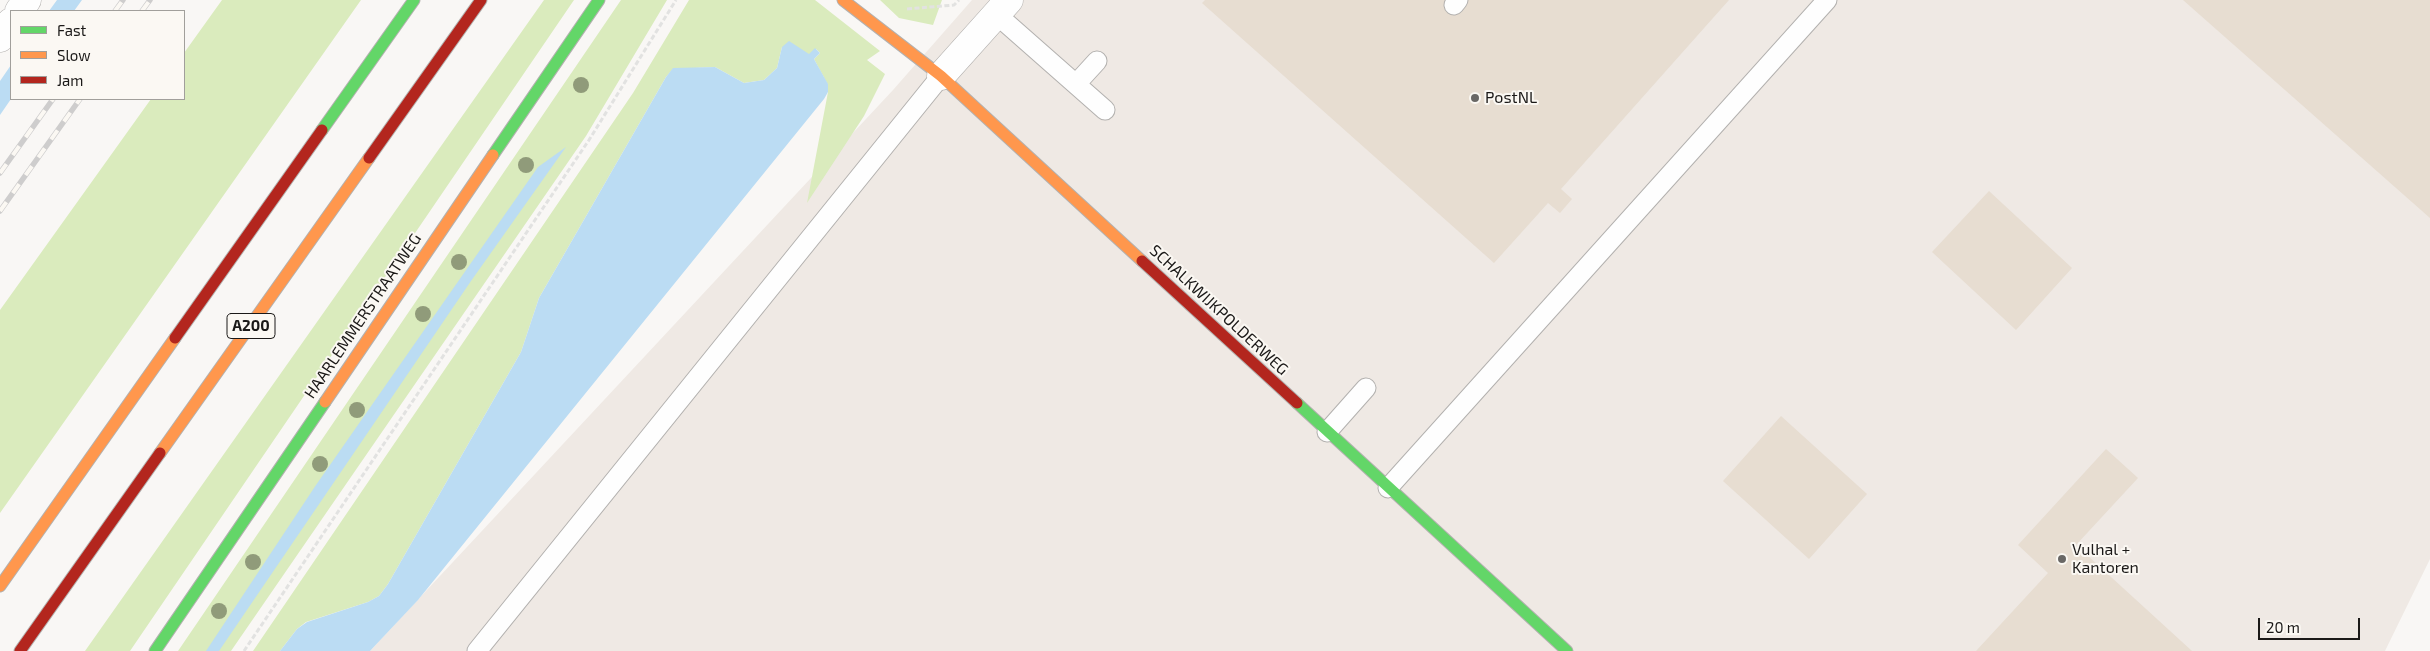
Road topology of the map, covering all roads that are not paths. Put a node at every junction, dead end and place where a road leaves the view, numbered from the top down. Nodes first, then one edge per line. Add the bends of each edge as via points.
1 (414, 0) edge
2 (481, 0) edge
3 (599, 0) edge
4 (843, 0) edge
5 (1827, 0) edge
6 (1002, 7) edge
7 (10, 23) edge
8 (0, 38) edge
9 (1097, 61) dead end
10 (942, 76) junction
11 (1076, 84) junction
12 (1105, 110) dead end
13 (1366, 388) dead end
14 (1327, 432) junction
15 (1388, 488) junction
16 (0, 586) edge
17 (20, 651) edge
18 (154, 651) edge
19 (477, 651) edge
20 (1567, 651) edge

1 - 16 main road
2 - 17 main road, A200
3 - 18 main road, HAARLEMMERSTRAATWEG
4 - 10 main road, SCHALKWIJKPOLDERWEG
5 - 15 lane
6 - 10 street
6 - 11 lane
7 - 8 street
9 - 11 lane
10 - 14 main road, SCHALKWIJKPOLDERWEG
10 - 19 lane
11 - 12 lane
13 - 14 lane
14 - 15 main road, SCHALKWIJKPOLDERWEG
15 - 20 main road, SCHALKWIJKPOLDERWEG

